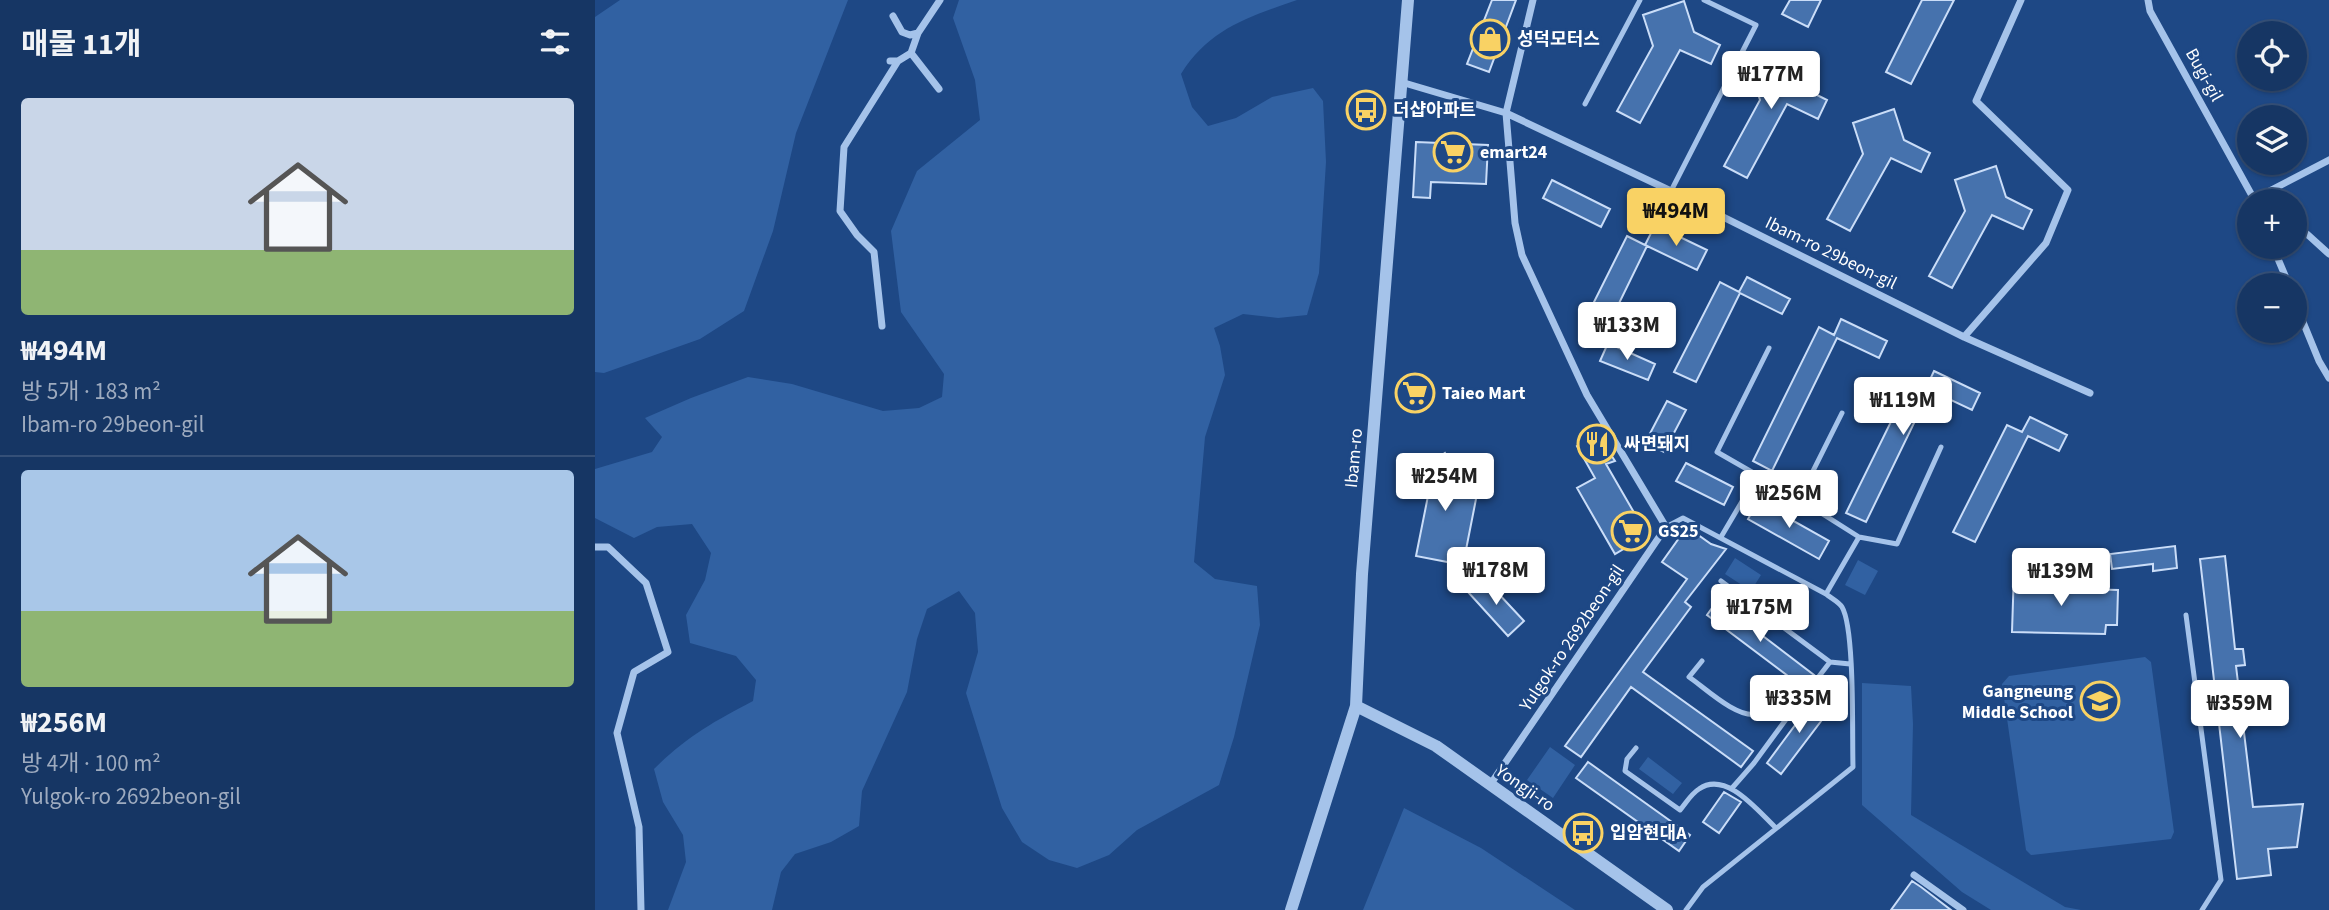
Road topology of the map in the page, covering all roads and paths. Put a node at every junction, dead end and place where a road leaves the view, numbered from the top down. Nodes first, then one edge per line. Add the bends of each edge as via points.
1 (940, 0) edge
2 (1408, 0) edge
3 (1533, 0) edge
4 (1640, 0) edge
5 (1704, 0) edge
6 (2021, 0) edge
7 (2148, 0) edge
8 (893, 16) dead end
9 (918, 33) junction
10 (911, 53) junction
11 (1401, 82) junction
12 (939, 89) dead end
13 (1585, 104) dead end
14 (1506, 113) junction
15 (2329, 160) edge
16 (2249, 189) edge
17 (2275, 189) edge
18 (1671, 191) junction
19 (2307, 234) edge
20 (2329, 254) edge
21 (882, 326) dead end
22 (2307, 332) edge
23 (1964, 337) junction
24 (1769, 348) dead end
25 (2329, 378) edge
26 (2090, 394) dead end
27 (1842, 413) dead end
28 (1941, 447) dead end
29 (1757, 477) junction
30 (1799, 499) junction
31 (1666, 527) junction
32 (1721, 537) junction
33 (1859, 537) junction
34 (595, 547) edge
35 (1721, 581) dead end
36 (1826, 594) junction
37 (2186, 615) dead end
38 (1702, 661) dead end
39 (1830, 662) junction
40 (1850, 664) junction
41 (1356, 706) junction
42 (1787, 718) junction
43 (1636, 748) dead end
44 (1490, 785) junction
45 (1733, 787) junction
46 (1776, 828) junction
47 (1914, 875) dead end
48 (641, 910) edge
49 (1291, 910) edge
50 (1667, 910) edge
51 (1686, 910) edge
52 (1963, 910) edge
53 (2202, 910) edge

1 - 9 street
2 - 11 street, Ibam-ro
3 - 14 street
4 - 13 lane
5 - 18 lane via 1756,25
6 - 23 street via 1976,101 2068,190 2046,243
7 - 16 street, Bugi-gil via 2150,12
8 - 9 street via 902,32
9 - 10 street
10 - 12 street
10 - 21 street via 894,61 844,147 840,211 874,252
11 - 14 street, Ibam-ro 29beon-gil
11 - 41 street, Ibam-ro via 1362,574
14 - 18 street, Ibam-ro 29beon-gil
14 - 31 street via 1522,255 1587,395
15 - 17 street
18 - 23 street, Ibam-ro 29beon-gil
19 - 20 street
22 - 25 street
23 - 26 street, Ibam-ro 29beon-gil
24 - 29 lane via 1717,452
27 - 30 lane
28 - 33 lane via 1897,544
29 - 30 lane
29 - 32 lane
30 - 33 lane
31 - 32 lane via 1683,518
31 - 44 street, Yulgok-ro 2692beon-gil
32 - 36 lane
33 - 36 lane
34 - 48 street via 608,547 646,583 668,652 634,672 617,733 639,827
35 - 39 lane
36 - 40 lane via 1841,605 1847,619
37 - 53 lane via 2221,880
38 - 42 lane via 1689,677 1723,704 1751,714 1770,704
39 - 40 lane
39 - 42 lane
40 - 46 lane via 1853,766
41 - 44 street, Yongji-ro via 1436,746
41 - 49 street, Ibam-ro
42 - 45 lane
43 - 45 lane via 1625,771 1680,810 1705,785
44 - 50 street, Yongji-ro
45 - 46 lane
46 - 51 lane via 1703,887
47 - 52 street

